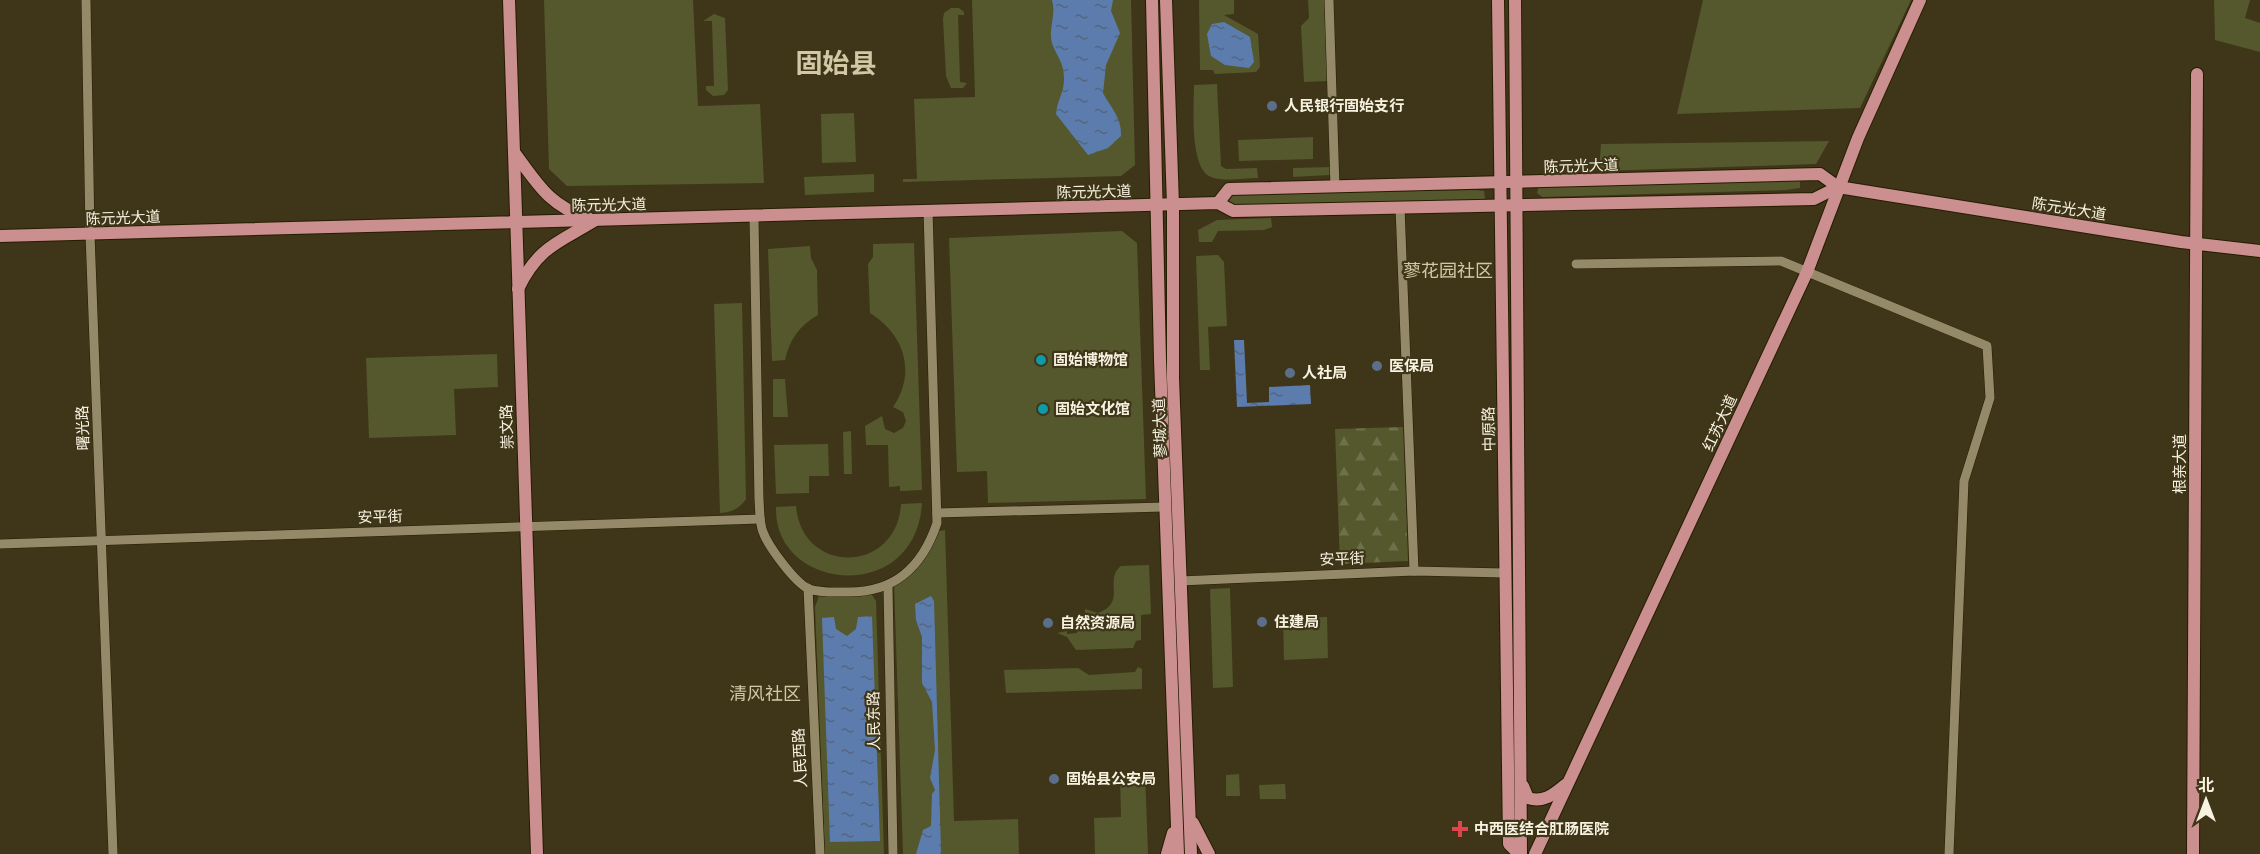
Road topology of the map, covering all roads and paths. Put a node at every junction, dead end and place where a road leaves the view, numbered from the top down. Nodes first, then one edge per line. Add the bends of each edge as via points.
1 (86, 0) edge
2 (509, 0) edge
3 (1152, 0) edge
4 (1167, 0) edge
5 (1329, 0) edge
6 (1498, 0) edge
7 (1515, 0) edge
8 (1920, 0) edge
9 (2197, 74) dead end
10 (514, 152) junction
11 (1500, 183) junction
12 (1515, 183) junction
13 (1335, 187) junction
14 (1838, 187) junction
15 (1218, 202) junction
16 (1173, 205) junction
17 (1515, 205) junction
18 (1158, 206) junction
19 (1501, 206) junction
20 (1400, 207) junction
21 (928, 210) junction
22 (754, 217) junction
23 (595, 220) junction
24 (516, 222) junction
25 (90, 234) junction
26 (0, 236) edge
27 (2196, 244) junction
28 (2260, 251) edge
29 (1576, 264) dead end
30 (1807, 272) junction
31 (518, 291) junction
32 (1164, 507) junction
33 (938, 513) junction
34 (760, 519) junction
35 (525, 527) junction
36 (102, 542) junction
37 (0, 544) edge
38 (1414, 571) junction
39 (1505, 573) junction
40 (1180, 581) junction
41 (888, 586) junction
42 (808, 588) junction
43 (1522, 782) junction
44 (1568, 783) junction
45 (1190, 816) junction
46 (1176, 817) junction
47 (113, 854) edge
48 (537, 854) edge
49 (820, 854) edge
50 (892, 854) edge
51 (1167, 854) edge
52 (1178, 854) edge
53 (1191, 854) edge
54 (1209, 854) edge
55 (1520, 854) edge
56 (1535, 854) edge
57 (1949, 854) edge
58 (2193, 854) edge

1 - 25 street, 曙光路
2 - 10 main road, 崇文路
3 - 18 main road, 蓼城大道
4 - 16 main road, 蓼城大道
5 - 13 street
6 - 11 main road, 中原路
7 - 12 main road, 中原路
8 - 14 main road, 红苏大道
9 - 27 main road, 根亲大道
10 - 23 main road via 538,189 579,215
10 - 24 main road, 崇文路
11 - 12 main road, 陈元光大道
11 - 13 main road, 陈元光大道
11 - 19 main road, 中原路
12 - 14 main road, 陈元光大道 via 1820,174
12 - 17 main road, 中原路
13 - 15 main road, 陈元光大道 via 1229,189
14 - 17 main road, 陈元光大道 via 1814,199
14 - 27 main road, 陈元光大道
14 - 30 main road, 红苏大道
15 - 16 main road, 陈元光大道
15 - 20 main road, 陈元光大道 via 1233,211
16 - 18 main road, 陈元光大道
16 - 40 main road, 蓼城大道 via 1173,378
17 - 19 main road, 陈元光大道
17 - 43 main road, 中原路
18 - 21 main road, 陈元光大道
18 - 32 main road, 蓼城大道
19 - 20 main road, 陈元光大道
19 - 39 main road, 中原路
20 - 38 street
21 - 22 main road, 陈元光大道
21 - 33 street
22 - 23 main road, 陈元光大道
22 - 34 street
23 - 24 main road, 陈元光大道
23 - 31 main road via 550,245
24 - 25 main road, 陈元光大道
24 - 31 main road, 崇文路
25 - 26 main road, 陈元光大道
25 - 36 street, 曙光路
27 - 28 main road, 陈元光大道
27 - 58 main road, 根亲大道
29 - 30 street via 1781,261
30 - 44 main road, 红苏大道
30 - 57 street via 1987,346 1990,398 1964,481
31 - 35 main road, 崇文路
32 - 33 street
32 - 46 main road, 蓼城大道
33 - 41 street via 934,532 918,560
34 - 35 street, 安平街
34 - 42 street via 769,546
35 - 36 street, 安平街
35 - 48 main road, 崇文路
36 - 37 street, 安平街
36 - 47 street, 曙光路
38 - 39 street, 安平街
38 - 40 street, 安平街
39 - 55 main road, 中原路 via 1509,844
40 - 45 main road, 蓼城大道
41 - 42 street via 856,592
41 - 50 street, 人民东路
42 - 49 street, 人民西路
43 - 44 main road via 1527,798 1534,800 1548,798
43 - 55 main road, 中原路
44 - 56 main road, 红苏大道
45 - 53 main road, 蓼城大道
45 - 54 main road
46 - 51 main road
46 - 52 main road, 蓼城大道

